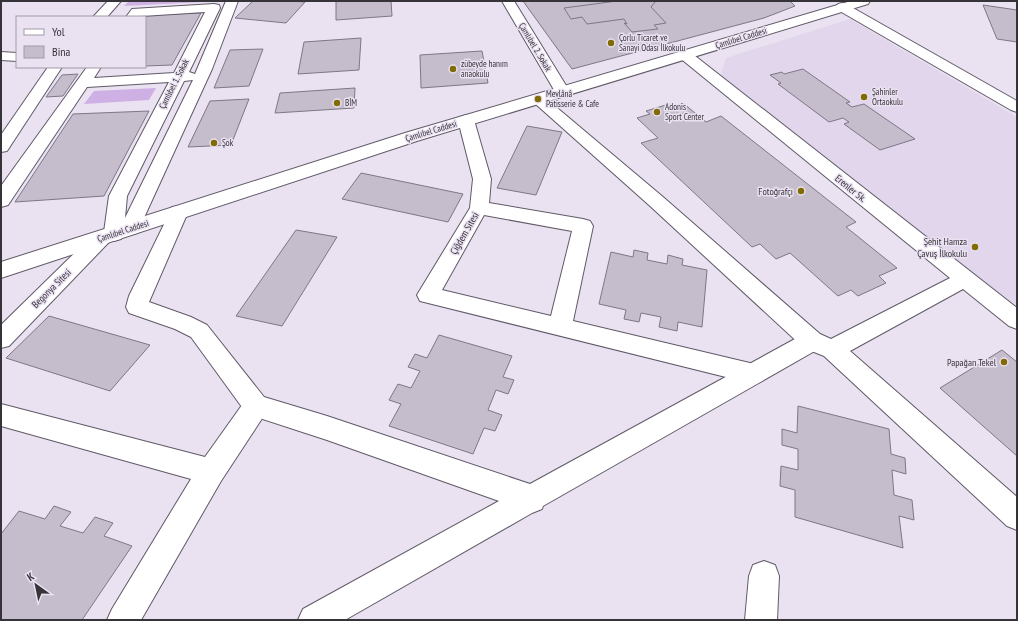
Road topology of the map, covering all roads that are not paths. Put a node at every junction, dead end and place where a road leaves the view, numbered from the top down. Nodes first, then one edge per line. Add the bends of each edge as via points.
1 (115, 1) edge
2 (232, 1) edge
3 (508, 1) edge
4 (864, 1) edge
5 (842, 8) junction
6 (135, 15) edge
7 (101, 16) edge
8 (685, 55) junction
9 (1, 56) edge
10 (16, 57) edge
11 (54, 68) edge
12 (93, 68) edge
13 (202, 75) junction
14 (178, 77) junction
15 (83, 83) junction
16 (562, 92) junction
17 (538, 99) junction
18 (1017, 107) edge
19 (466, 120) junction
20 (1, 147) edge
21 (1, 201) edge
22 (479, 208) junction
23 (179, 212) junction
24 (130, 228) junction
25 (108, 236) junction
26 (1, 270) edge
27 (955, 285) dead end
28 (1017, 320) edge
29 (560, 327) junction
30 (1, 339) edge
31 (822, 345) junction
32 (754, 374) junction
33 (256, 406) junction
34 (1, 415) edge
35 (211, 472) junction
36 (532, 499) junction
37 (1017, 516) edge
38 (764, 576) dead end
39 (123, 620) edge
40 (314, 620) edge
41 (761, 620) edge

1 - 7 street
2 - 13 street
3 - 16 street, Çamlıbel 2. Sokak
4 - 5 street, Çamlıbel Caddesi
5 - 8 street, Çamlıbel Caddesi
5 - 18 street
6 - 14 street, Çamlıbel 1. Sokak via 214,8
8 - 16 street, Çamlıbel Caddesi
8 - 28 street, Erenler Sk.
9 - 10 street
11 - 20 street
12 - 15 street
13 - 14 street
13 - 24 street
14 - 15 street
14 - 25 street, Çamlıbel 1. Sokak via 118,196
15 - 21 street
16 - 17 street, Çamlıbel Caddesi
17 - 19 street, Çamlıbel Caddesi
17 - 31 street
19 - 22 street, Çiğdem Sitesi via 482,179
19 - 23 street, Çamlıbel Caddesi
22 - 29 street via 583,226
22 - 29 street, Çiğdem Sitesi via 428,295
23 - 24 street, Çamlıbel Caddesi
23 - 33 street via 137,307 199,331
24 - 25 street, Çamlıbel Caddesi
25 - 26 street, Çamlıbel Caddesi
25 - 30 street, Begonya Sitesi
27 - 31 street
29 - 32 street
31 - 32 street
31 - 37 street
32 - 36 street
33 - 35 street
33 - 36 street
34 - 35 street
35 - 39 street
36 - 40 street
38 - 41 street

